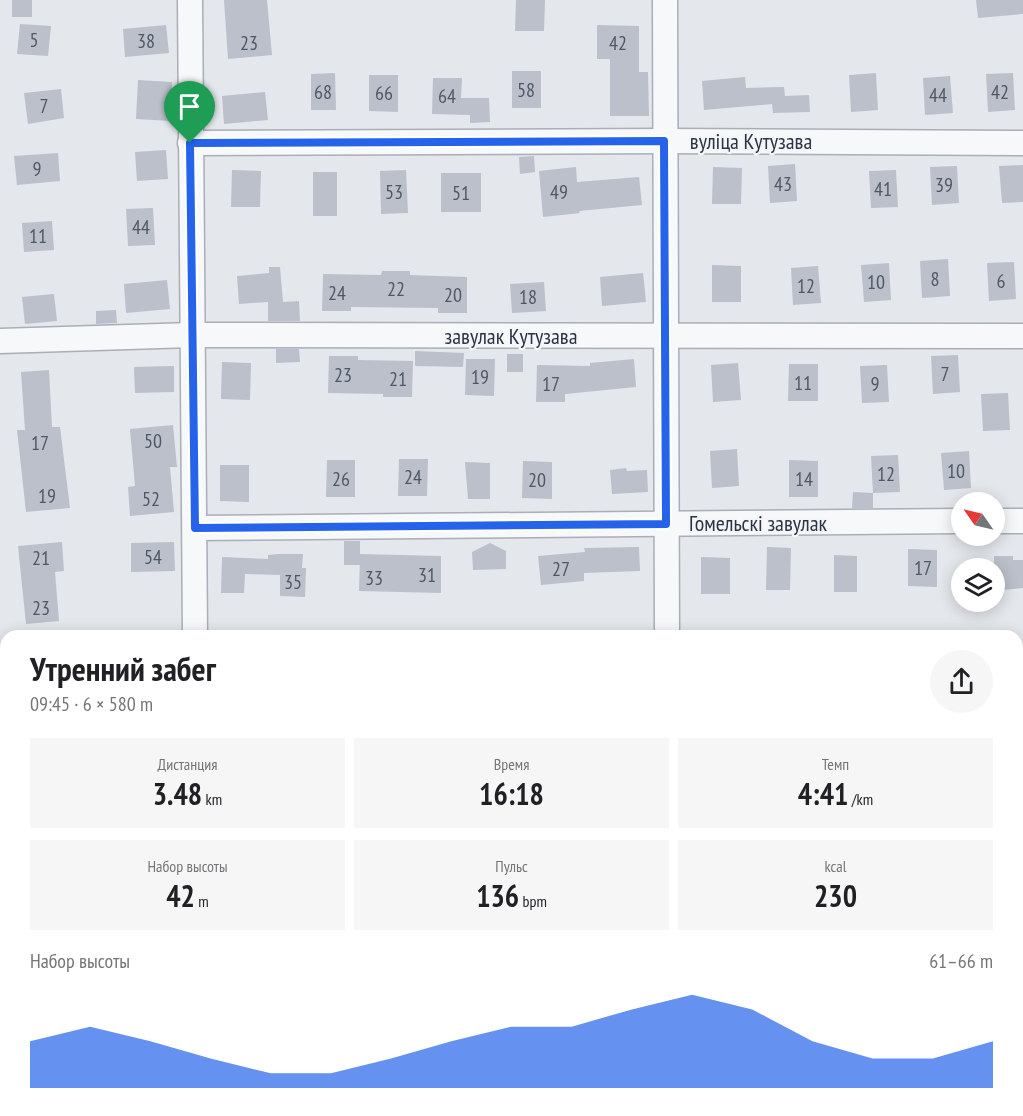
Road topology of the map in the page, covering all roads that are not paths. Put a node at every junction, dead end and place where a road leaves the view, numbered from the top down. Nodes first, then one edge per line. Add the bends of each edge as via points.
1 (190, 0) edge
2 (665, 0) edge
3 (664, 141) junction
4 (190, 143) junction
5 (1023, 143) edge
6 (192, 335) junction
7 (666, 336) junction
8 (1023, 336) edge
9 (0, 341) edge
10 (951, 521) edge
11 (1005, 521) edge
12 (1023, 521) edge
13 (666, 524) junction
14 (195, 528) junction
15 (195, 630) edge
16 (667, 630) edge
17 (0, 893) edge
18 (0, 925) edge

1 - 4 street
2 - 3 street
3 - 4 street, вуліца Кутузава
3 - 5 street, вуліца Кутузава
3 - 7 street
4 - 6 street
6 - 7 street, завулак Кутузава
6 - 9 street, завулак Кутузава
6 - 14 street
7 - 8 street, завулак Кутузава
7 - 13 street
10 - 13 street, Гомельскі завулак
11 - 12 street
13 - 14 street, Гомельскі завулак
13 - 16 street
14 - 15 street
17 - 18 street

